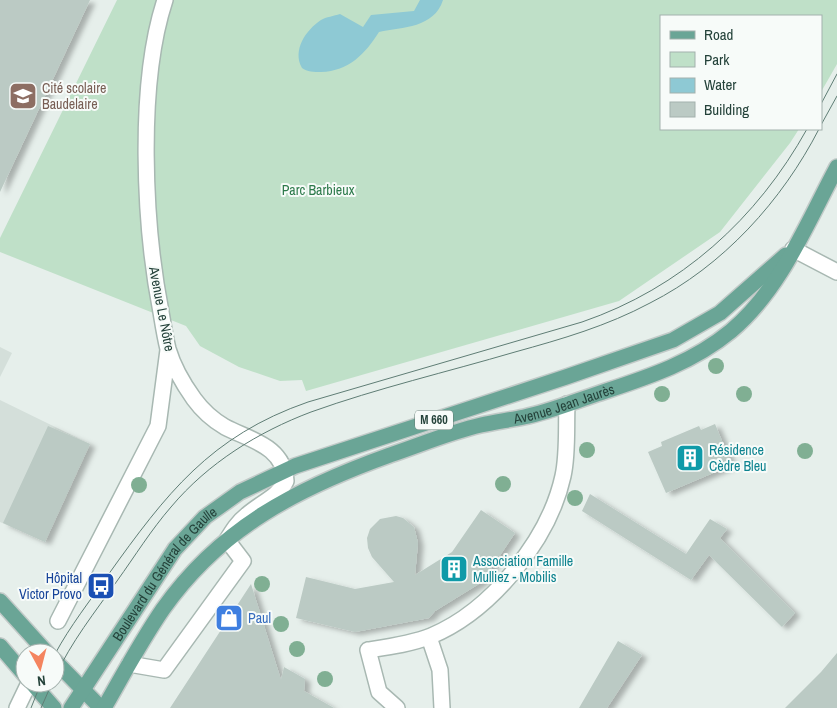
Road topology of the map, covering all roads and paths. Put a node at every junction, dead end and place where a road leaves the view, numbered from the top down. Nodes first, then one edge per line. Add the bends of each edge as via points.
1 (165, 0) edge
2 (837, 167) edge
3 (793, 249) junction
4 (837, 272) edge
5 (168, 348) junction
6 (567, 404) junction
7 (285, 470) junction
8 (292, 496) joint
9 (227, 540) junction
10 (0, 601) edge
11 (58, 621) dead end
12 (430, 637) junction
13 (38, 643) edge
14 (0, 646) edge
15 (15, 663) edge
16 (129, 664) junction
17 (65, 671) edge
18 (83, 689) junction
19 (25, 693) edge
20 (40, 693) edge
21 (17, 708) edge
22 (54, 708) edge
23 (71, 708) edge
24 (102, 708) edge
25 (396, 708) edge
26 (442, 708) edge

1 - 5 street, Avenue Le Nôtre via 152,67 147,170 154,271
2 - 3 main road, Avenue Jean Jaurès / M 660
3 - 4 street
3 - 6 main road, Avenue Jean Jaurès / M 660 via 780,274 755,308 716,342 665,371
3 - 7 main road, Avenue Jean Jaurès / M 660 via 720,313 673,340
5 - 7 street, Avenue Le Nôtre via 174,366 194,399 208,414 224,426 270,449
5 - 11 street via 158,426
6 - 8 main road, Avenue Jean Jaurès / M 660 via 525,417 466,429 338,474
6 - 12 street via 563,476 547,518 520,565 489,599 453,626
7 - 9 street via 284,486 246,515
7 - 18 main road, Boulevard du Général de Gaulle / M 660 via 240,492 194,526 146,591
8 - 9 main road, Boulevard du Général de Gaulle / M 660 via 266,510
9 - 16 main road, Boulevard du Général de Gaulle / M 660 via 164,608
9 - 16 street via 243,561 164,670
10 - 13 main road
12 - 25 street via 368,650 379,692
12 - 26 street via 440,670
14 - 15 main road
16 - 24 main road, Boulevard du Général de Gaulle / M 660
17 - 18 main road
18 - 23 main road, Boulevard du Général de Gaulle / M 660
18 - 24 main road
19 - 21 street
20 - 22 main road

